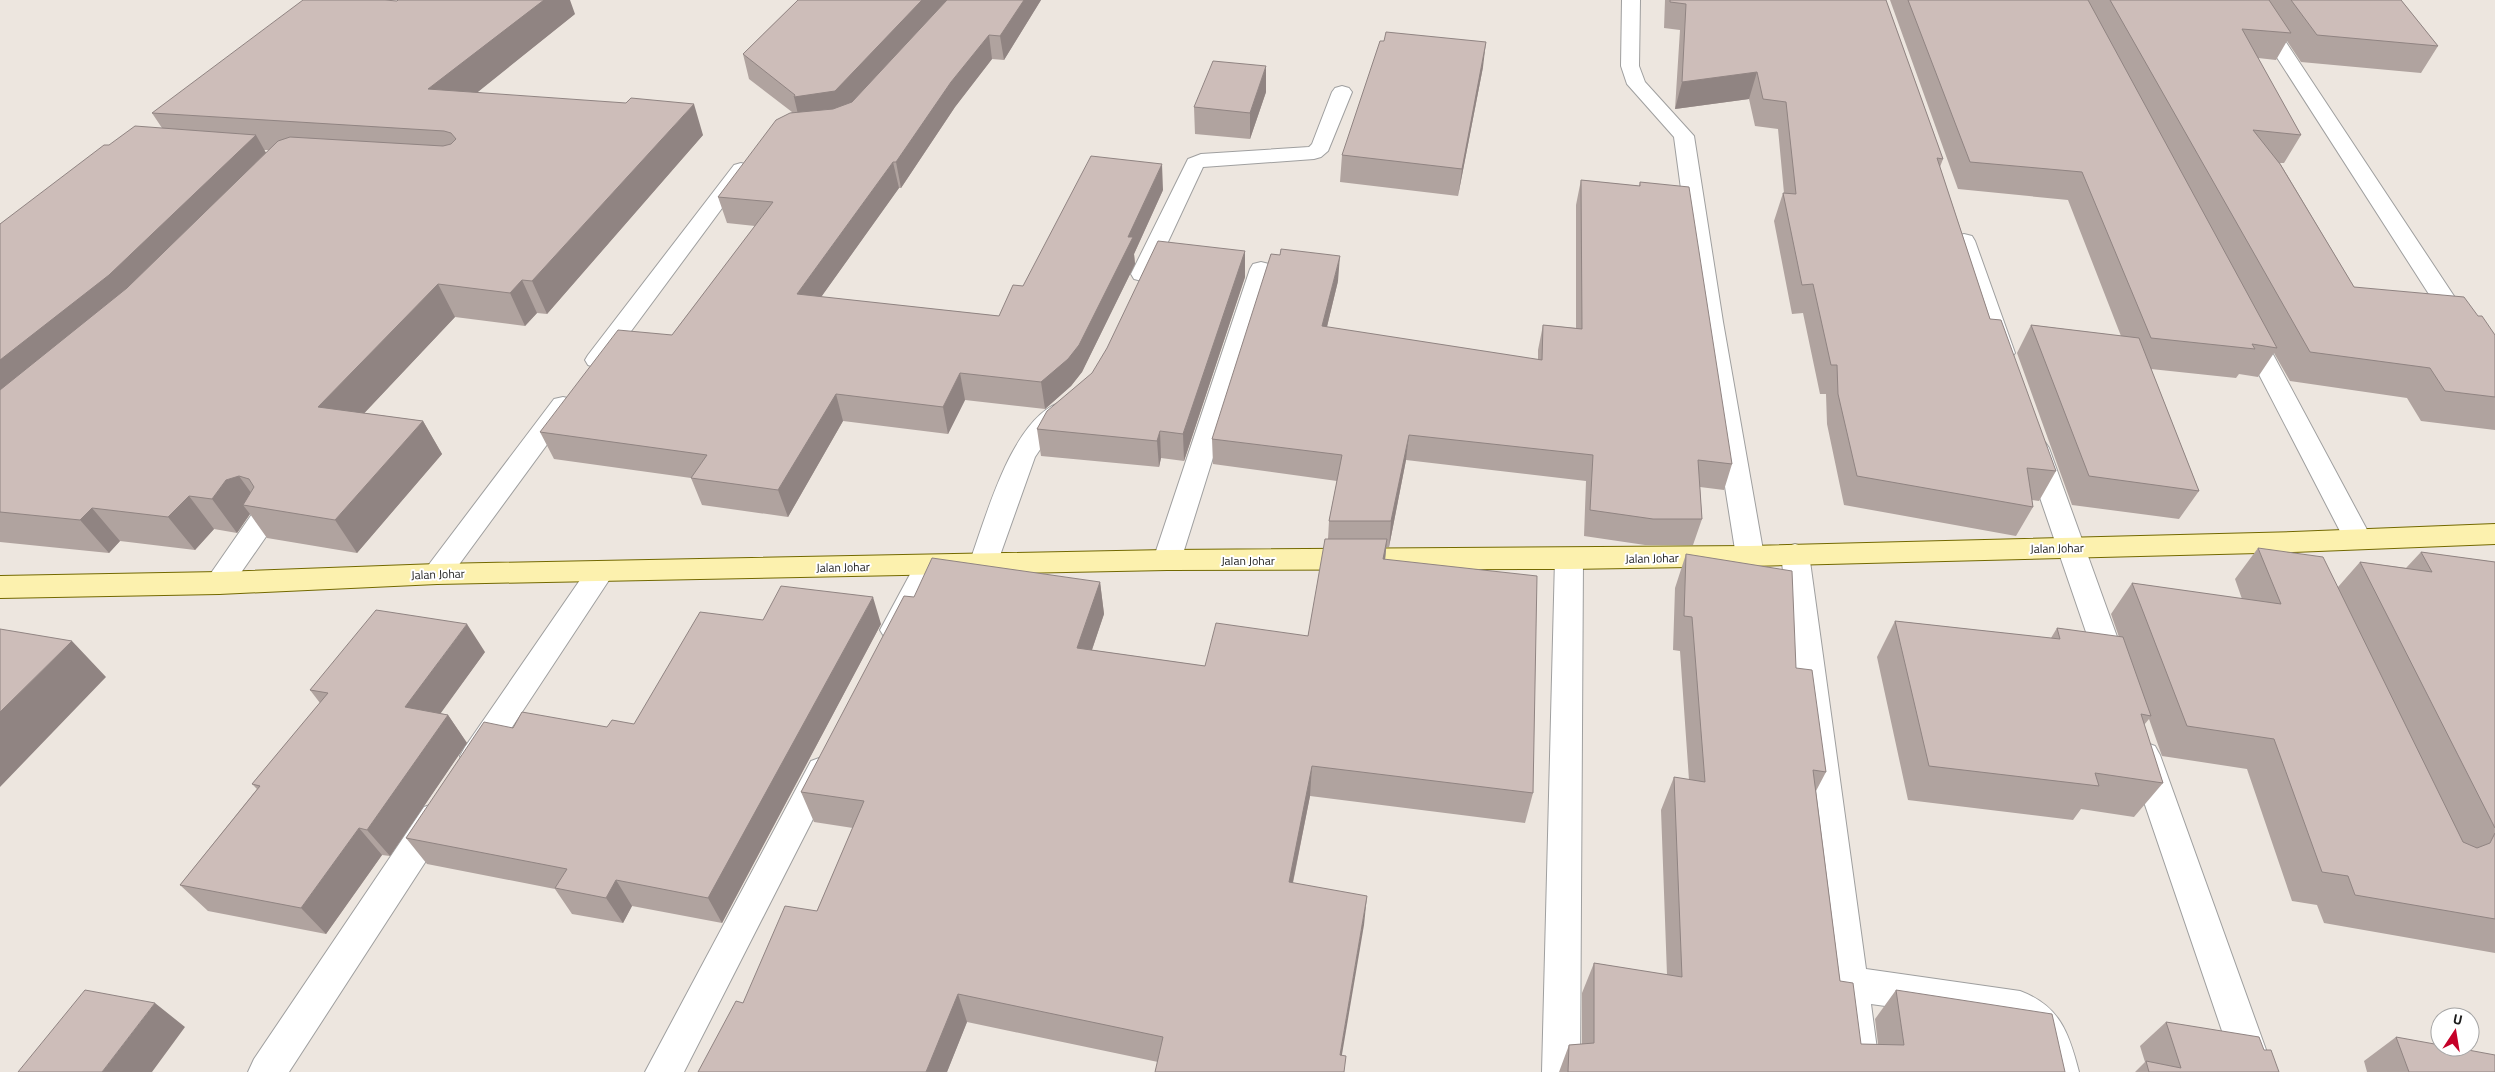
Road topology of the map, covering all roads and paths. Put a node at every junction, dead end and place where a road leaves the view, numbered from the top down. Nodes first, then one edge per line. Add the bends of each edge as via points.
1 (1632, 0) edge
2 (2249, 0) edge
3 (1342, 92) dead end
4 (753, 153) edge
5 (1955, 217) edge
6 (1261, 269) dead end
7 (1134, 292) edge
8 (2237, 309) edge
9 (2011, 377) edge
10 (2495, 377) edge
11 (1084, 392) edge
12 (2028, 424) edge
13 (262, 521) edge
14 (2495, 534) edge
15 (2358, 539) junction
16 (2071, 547) junction
17 (1795, 554) junction
18 (1750, 556) junction
19 (1167, 560) junction
20 (1569, 560) junction
21 (983, 564) junction
22 (928, 566) junction
23 (600, 571) junction
24 (437, 574) junction
25 (219, 582) junction
26 (0, 587) edge
27 (883, 653) edge
28 (837, 740) edge
29 (1849, 984) junction
30 (267, 1072) edge
31 (664, 1072) edge
32 (1560, 1072) edge
33 (1861, 1072) edge
34 (2060, 1072) edge
35 (2255, 1072) edge

1 - 18 street via 1630,66 1636,84 1684,136
2 - 10 street
3 - 7 street via 1321,147 1314,153 1195,163
4 - 24 street
5 - 9 street
6 - 19 street
8 - 15 street
11 - 21 street via 1040,430 1022,456
12 - 16 street
13 - 25 street
14 - 15 street, Jalan Johar
15 - 16 street, Jalan Johar via 2300,555
16 - 17 street, Jalan Johar
16 - 35 street
17 - 18 street, Jalan Johar
17 - 29 street
18 - 20 street, Jalan Johar
19 - 20 street, Jalan Johar
19 - 21 street, Jalan Johar
20 - 32 street
21 - 22 street, Jalan Johar
22 - 23 street, Jalan Johar
22 - 27 street
23 - 24 street, Jalan Johar
23 - 30 street
24 - 25 street, Jalan Johar
25 - 26 street, Jalan Johar
28 - 31 street
29 - 33 street
29 - 34 street via 2020,1008 2036,1018 2052,1038

